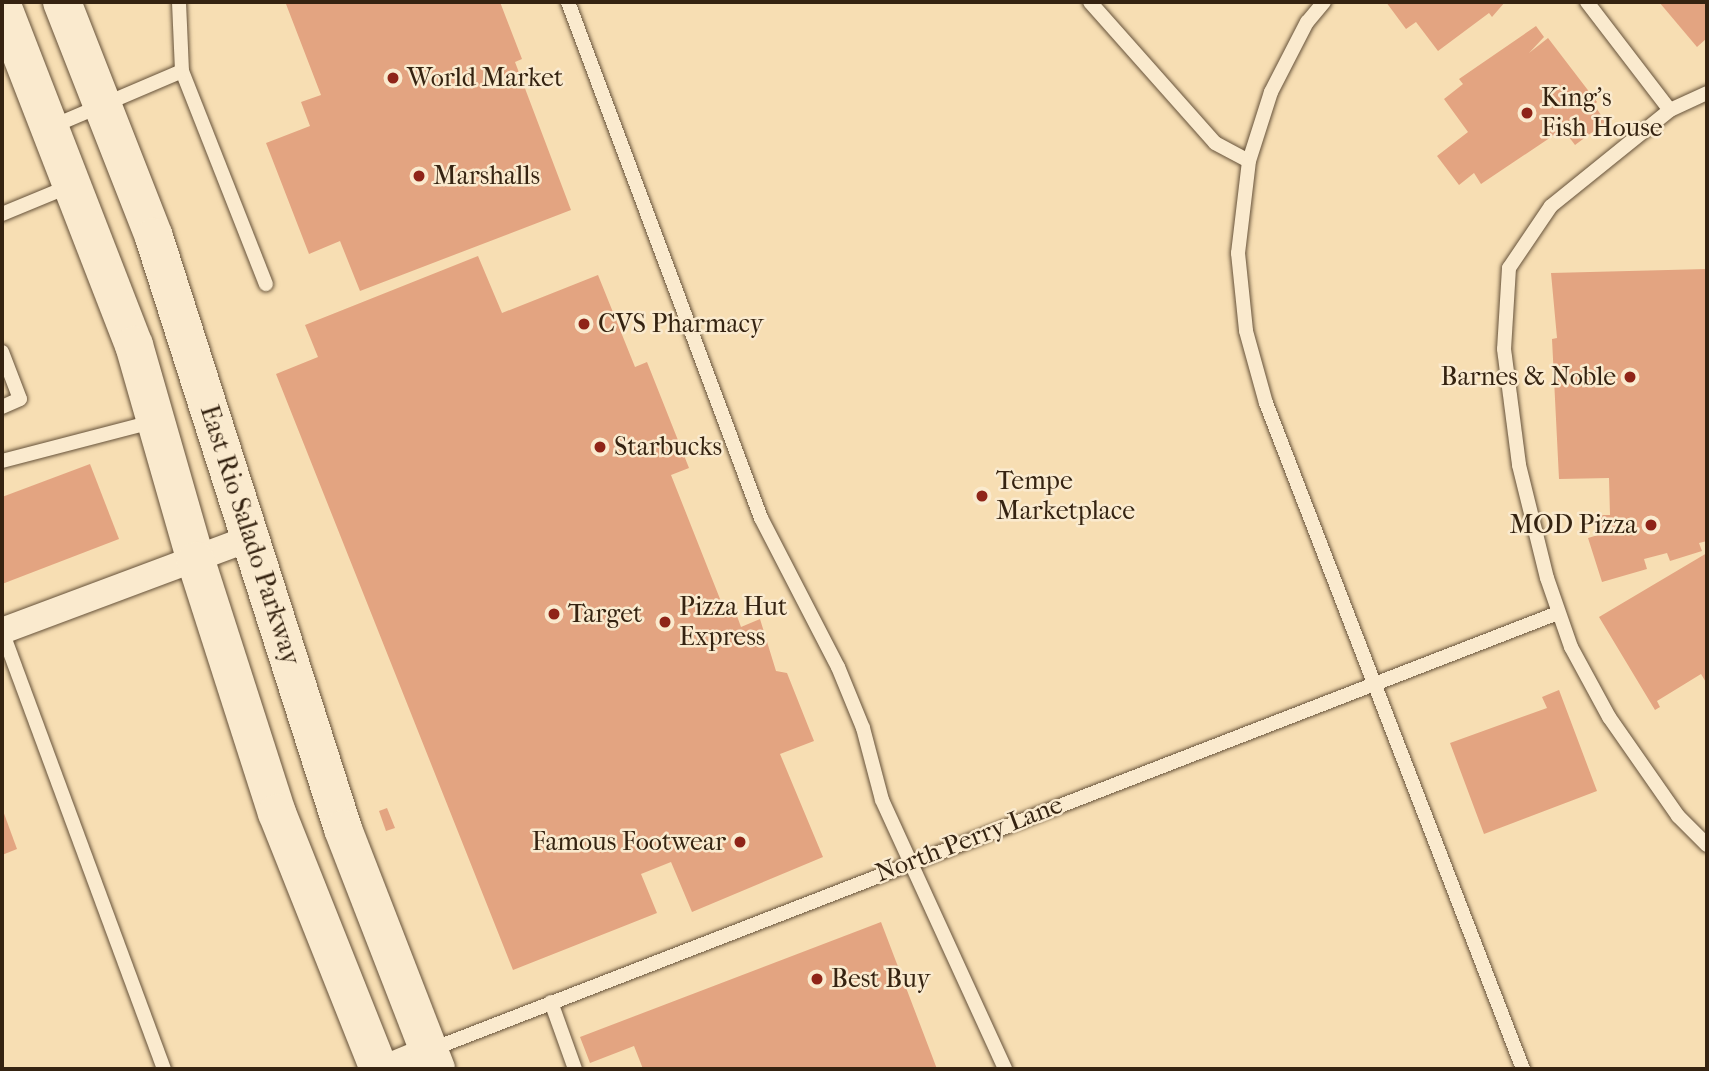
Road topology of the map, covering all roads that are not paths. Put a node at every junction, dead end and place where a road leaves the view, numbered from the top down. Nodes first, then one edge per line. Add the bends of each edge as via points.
1 (62, 2) edge
2 (179, 2) edge
3 (568, 2) edge
4 (1090, 2) edge
5 (1324, 2) edge
6 (1587, 2) edge
7 (2, 5) edge
8 (181, 71) junction
9 (1707, 93) edge
10 (102, 105) junction
11 (1670, 110) junction
12 (51, 127) junction
13 (1249, 161) junction
14 (73, 185) junction
15 (2, 214) edge
16 (265, 284) dead end
17 (2, 352) edge
18 (2, 407) edge
19 (156, 421) junction
20 (2, 461) edge
21 (251, 538) junction
22 (196, 561) junction
23 (1558, 613) junction
24 (2, 631) edge
25 (1375, 683) junction
26 (1707, 845) edge
27 (912, 861) junction
28 (551, 1002) junction
29 (432, 1060) edge
30 (164, 1069) edge
31 (380, 1069) edge
32 (575, 1069) edge
33 (1005, 1069) edge
34 (1523, 1069) edge

1 - 10 main road, East Rio Salado Parkway
2 - 8 lane
3 - 27 lane via 761,518 838,667 863,728 882,800
4 - 13 lane via 1214,143
5 - 13 lane via 1307,22 1271,92
6 - 11 lane
7 - 12 main road, East Rio Salado Parkway
8 - 10 lane
8 - 16 lane
9 - 11 lane
10 - 12 lane
10 - 21 main road, East Rio Salado Parkway via 154,237
11 - 23 lane via 1551,206 1509,268 1504,349 1513,426 1536,538
12 - 14 main road, East Rio Salado Parkway
13 - 25 lane via 1238,253 1246,331 1266,403
14 - 15 lane
14 - 19 main road, East Rio Salado Parkway via 134,345
17 - 18 lane via 20,399
19 - 20 lane
19 - 22 main road, East Rio Salado Parkway
21 - 22 street
21 - 29 main road, East Rio Salado Parkway via 342,830
22 - 24 street
22 - 31 main road, East Rio Salado Parkway via 277,813
23 - 25 lane, North Perry Lane
23 - 26 lane via 1609,717 1678,816
24 - 30 lane
25 - 27 lane, North Perry Lane
25 - 34 lane
27 - 28 lane, North Perry Lane
27 - 33 lane
28 - 29 lane, North Perry Lane
28 - 32 lane
29 - 31 street, North Perry Lane

